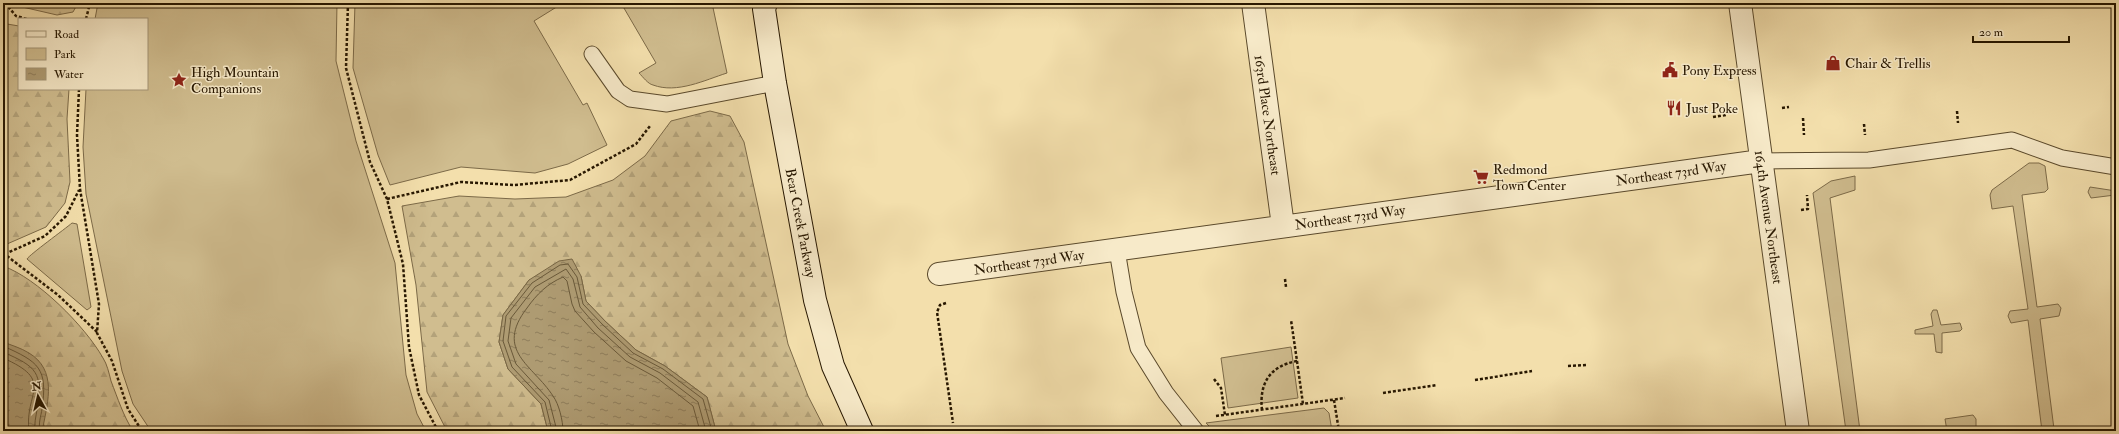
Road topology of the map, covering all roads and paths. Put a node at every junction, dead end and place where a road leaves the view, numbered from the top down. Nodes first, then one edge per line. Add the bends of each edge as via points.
1 (5, 3) edge
2 (90, 3) edge
3 (348, 3) edge
4 (1253, 3) edge
5 (1740, 3) edge
6 (763, 5) edge
7 (23, 18) edge
8 (86, 18) edge
9 (592, 54) dead end
10 (775, 83) junction
11 (79, 90) edge
12 (667, 104) junction
13 (1732, 115) dead end
14 (1713, 117) dead end
15 (1803, 118) dead end
16 (1804, 135) dead end
17 (1761, 161) junction
18 (2116, 167) edge
19 (80, 189) junction
20 (1807, 195) dead end
21 (387, 199) junction
22 (1801, 210) dead end
23 (1283, 226) junction
24 (1116, 250) junction
25 (4, 253) edge
26 (939, 274) dead end
27 (1285, 279) dead end
28 (1286, 287) dead end
29 (949, 301) dead end
30 (1291, 320) dead end
31 (98, 333) junction
32 (1297, 361) junction
33 (1586, 365) dead end
34 (1568, 366) dead end
35 (1532, 372) dead end
36 (1214, 379) dead end
37 (1475, 380) dead end
38 (1438, 385) dead end
39 (1383, 392) dead end
40 (1345, 398) dead end
41 (1334, 400) junction
42 (1303, 404) junction
43 (1262, 410) junction
44 (1225, 415) junction
45 (1210, 417) dead end
46 (953, 423) dead end
47 (142, 431) edge
48 (438, 431) edge
49 (862, 431) edge
50 (1196, 431) edge
51 (1338, 431) edge
52 (1798, 431) edge

1 - 7 path via 16,16
2 - 8 path
3 - 21 path via 346,68 370,162
4 - 23 street, 163rd Place Northeast
5 - 17 street, 164th Avenue Northeast
6 - 10 street, Bear Creek Parkway
9 - 12 lane via 618,90 630,99
10 - 12 lane
10 - 49 street, Bear Creek Parkway via 815,300 833,366
11 - 19 path via 77,135
12 - 21 path via 636,144 570,180 514,185 461,182
13 - 14 path
15 - 16 path
17 - 18 lane via 1869,160 2012,140 2062,158
17 - 23 street, Northeast 73rd Way
17 - 52 street, 164th Avenue Northeast
19 - 25 path via 66,216 45,236
19 - 31 path via 99,304
20 - 22 path via 1808,209
21 - 48 path via 403,264 409,347 419,395
23 - 24 street, Northeast 73rd Way
24 - 26 street, Northeast 73rd Way
24 - 50 lane via 1138,348 1166,393
25 - 31 path via 58,295
27 - 28 path
29 - 46 path via 940,305 936,312
30 - 32 path
31 - 47 path via 112,361 128,409
32 - 42 path
32 - 43 path via 1281,366 1270,375 1263,389
33 - 34 path
35 - 37 path
36 - 44 path via 1221,388
38 - 39 path
40 - 41 path
41 - 42 path
41 - 51 path
42 - 43 path
43 - 44 path
44 - 45 path

